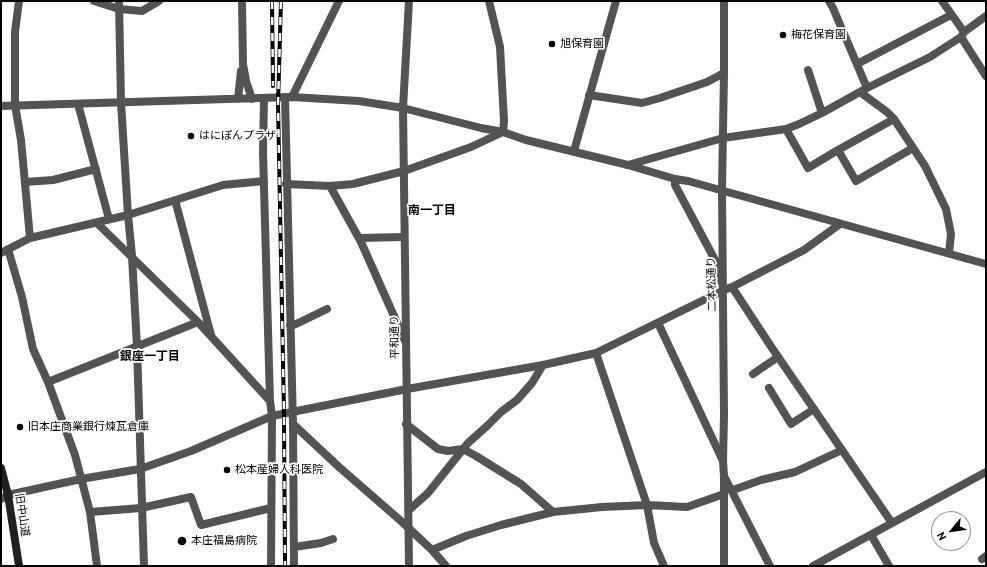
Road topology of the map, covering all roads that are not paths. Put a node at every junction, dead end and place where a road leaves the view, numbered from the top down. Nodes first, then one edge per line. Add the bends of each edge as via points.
1 (19, 1) edge
2 (94, 1) edge
3 (159, 1) edge
4 (242, 1) edge
5 (339, 1) edge
6 (410, 1) edge
7 (489, 1) edge
8 (616, 1) edge
9 (724, 1) edge
10 (829, 1) edge
11 (942, 1) edge
12 (119, 5) edge
13 (951, 15) junction
14 (986, 16) edge
15 (963, 35) junction
16 (243, 64) junction
17 (857, 64) junction
18 (808, 70) dead end
19 (724, 73) junction
20 (986, 76) edge
21 (864, 90) junction
22 (589, 95) junction
23 (289, 97) junction
24 (252, 98) junction
25 (264, 98) junction
26 (238, 99) junction
27 (121, 103) junction
28 (78, 104) junction
29 (15, 105) junction
30 (1, 106) edge
31 (403, 108) junction
32 (822, 113) junction
33 (894, 119) junction
34 (786, 129) junction
35 (503, 132) junction
36 (723, 138) junction
37 (913, 148) junction
38 (838, 150) junction
39 (574, 151) junction
40 (628, 165) junction
41 (96, 168) junction
42 (404, 171) junction
43 (674, 179) junction
44 (264, 181) junction
45 (25, 182) junction
46 (286, 184) junction
47 (330, 186) junction
48 (722, 190) junction
49 (175, 200) junction
50 (128, 214) junction
51 (109, 219) junction
52 (97, 222) junction
53 (840, 224) junction
54 (404, 236) junction
55 (30, 238) junction
56 (360, 238) junction
57 (5, 251) edge
58 (949, 253) junction
59 (132, 256) junction
60 (986, 264) edge
61 (732, 287) junction
62 (724, 290) junction
63 (327, 309) dead end
64 (198, 322) junction
65 (658, 323) junction
66 (290, 325) junction
67 (211, 335) junction
68 (406, 343) junction
69 (137, 347) junction
70 (596, 353) junction
71 (778, 357) junction
72 (543, 365) junction
73 (753, 374) dead end
74 (48, 382) junction
75 (769, 388) dead end
76 (407, 389) junction
77 (270, 401) junction
78 (814, 409) junction
79 (292, 412) junction
80 (272, 416) junction
81 (293, 424) junction
82 (406, 424) junction
83 (462, 449) junction
84 (842, 450) junction
85 (723, 462) junction
86 (1, 468) edge
87 (140, 469) junction
88 (986, 472) edge
89 (724, 476) junction
90 (81, 479) junction
91 (732, 490) junction
92 (724, 494) junction
93 (5, 497) edge
94 (647, 505) junction
95 (141, 508) junction
96 (271, 508) junction
97 (409, 510) junction
98 (90, 512) junction
99 (553, 512) junction
100 (892, 523) junction
101 (409, 529) junction
102 (871, 535) junction
103 (333, 540) dead end
104 (294, 547) junction
105 (432, 550) junction
106 (19, 566) edge
107 (97, 566) edge
108 (144, 566) edge
109 (271, 566) edge
110 (294, 566) edge
111 (409, 566) edge
112 (446, 566) edge
113 (664, 566) edge
114 (724, 566) edge
115 (770, 566) edge
116 (813, 566) edge
117 (889, 566) edge

1 - 29 street via 15,32
2 - 12 street
3 - 12 street via 142,10
4 - 16 street
5 - 23 street
6 - 31 street, 平和通り
7 - 35 street via 500,47
8 - 22 street
9 - 19 street, 二本松通り
10 - 17 street
11 - 13 street
12 - 27 street
13 - 15 street
13 - 17 street
14 - 15 street
15 - 20 street
15 - 21 street via 930,56
16 - 24 street
16 - 26 street
17 - 21 street
18 - 32 street
19 - 22 street via 707,82 642,102
19 - 36 street, 二本松通り
21 - 32 street
21 - 33 street
22 - 39 street
23 - 25 street
23 - 31 street via 359,101
23 - 46 street
24 - 25 street
24 - 26 street
25 - 44 street
26 - 27 street
27 - 28 street
27 - 50 street
28 - 29 street
28 - 41 street
29 - 30 street
29 - 45 street
31 - 35 street
31 - 42 street, 平和通り
32 - 34 street
33 - 37 street
33 - 38 street
34 - 36 street
34 - 38 street via 808,168
35 - 39 street
35 - 42 street via 471,147
36 - 40 street
36 - 48 street, 二本松通り
37 - 38 street via 856,181
37 - 58 street via 946,209 951,234
39 - 40 street
40 - 43 street
41 - 45 street via 53,180
41 - 51 street
42 - 47 street via 352,184
42 - 54 street, 平和通り
43 - 48 street
43 - 62 street via 715,260
44 - 49 street via 223,185
44 - 77 street
45 - 55 street
46 - 47 street
46 - 66 street
47 - 56 street
48 - 53 street
48 - 62 street, 二本松通り
49 - 50 street
49 - 67 street
50 - 51 street
50 - 59 street
51 - 52 street
52 - 55 street
52 - 59 street
53 - 58 street
53 - 61 street via 804,250
54 - 56 street
54 - 68 street, 平和通り
55 - 57 street
56 - 68 street
57 - 74 street via 22,297 33,349
58 - 60 street
59 - 64 street
59 - 69 street
61 - 62 street
61 - 71 street
62 - 65 street
62 - 85 street, 二本松通り
63 - 66 street
64 - 67 street
64 - 69 street
65 - 70 street
65 - 85 street
66 - 79 street
67 - 77 street
68 - 76 street, 平和通り
69 - 74 street
69 - 87 street
70 - 72 street
70 - 94 street
71 - 73 street
71 - 78 street
72 - 76 street
72 - 83 street via 517,400
74 - 90 street via 75,455
75 - 78 street via 791,424
76 - 79 street
76 - 82 street, 平和通り
77 - 80 street
78 - 84 street
79 - 80 street
79 - 81 street
80 - 87 street via 191,451
80 - 96 street
81 - 101 street
81 - 104 street
82 - 83 street via 438,449
82 - 97 street, 平和通り
83 - 97 street via 428,493
83 - 99 street via 522,484
84 - 91 street via 795,472
84 - 100 street
85 - 89 street, 二本松通り
86 - 93 main road, 旧中山道
87 - 90 street
87 - 95 street
88 - 100 street
89 - 91 street
89 - 92 street, 二本松通り
90 - 93 street
90 - 98 street
91 - 115 street
92 - 94 street via 687,506
92 - 114 street, 二本松通り
93 - 106 main road, 旧中山道
94 - 99 street
94 - 113 street via 654,544
95 - 96 street via 191,497 201,525
95 - 98 street
95 - 108 street
96 - 109 street
97 - 101 street, 平和通り
98 - 107 street
99 - 105 street via 501,525
100 - 102 street
101 - 105 street
101 - 111 street, 平和通り
102 - 116 street
102 - 117 street
103 - 104 street
104 - 110 street
105 - 112 street

